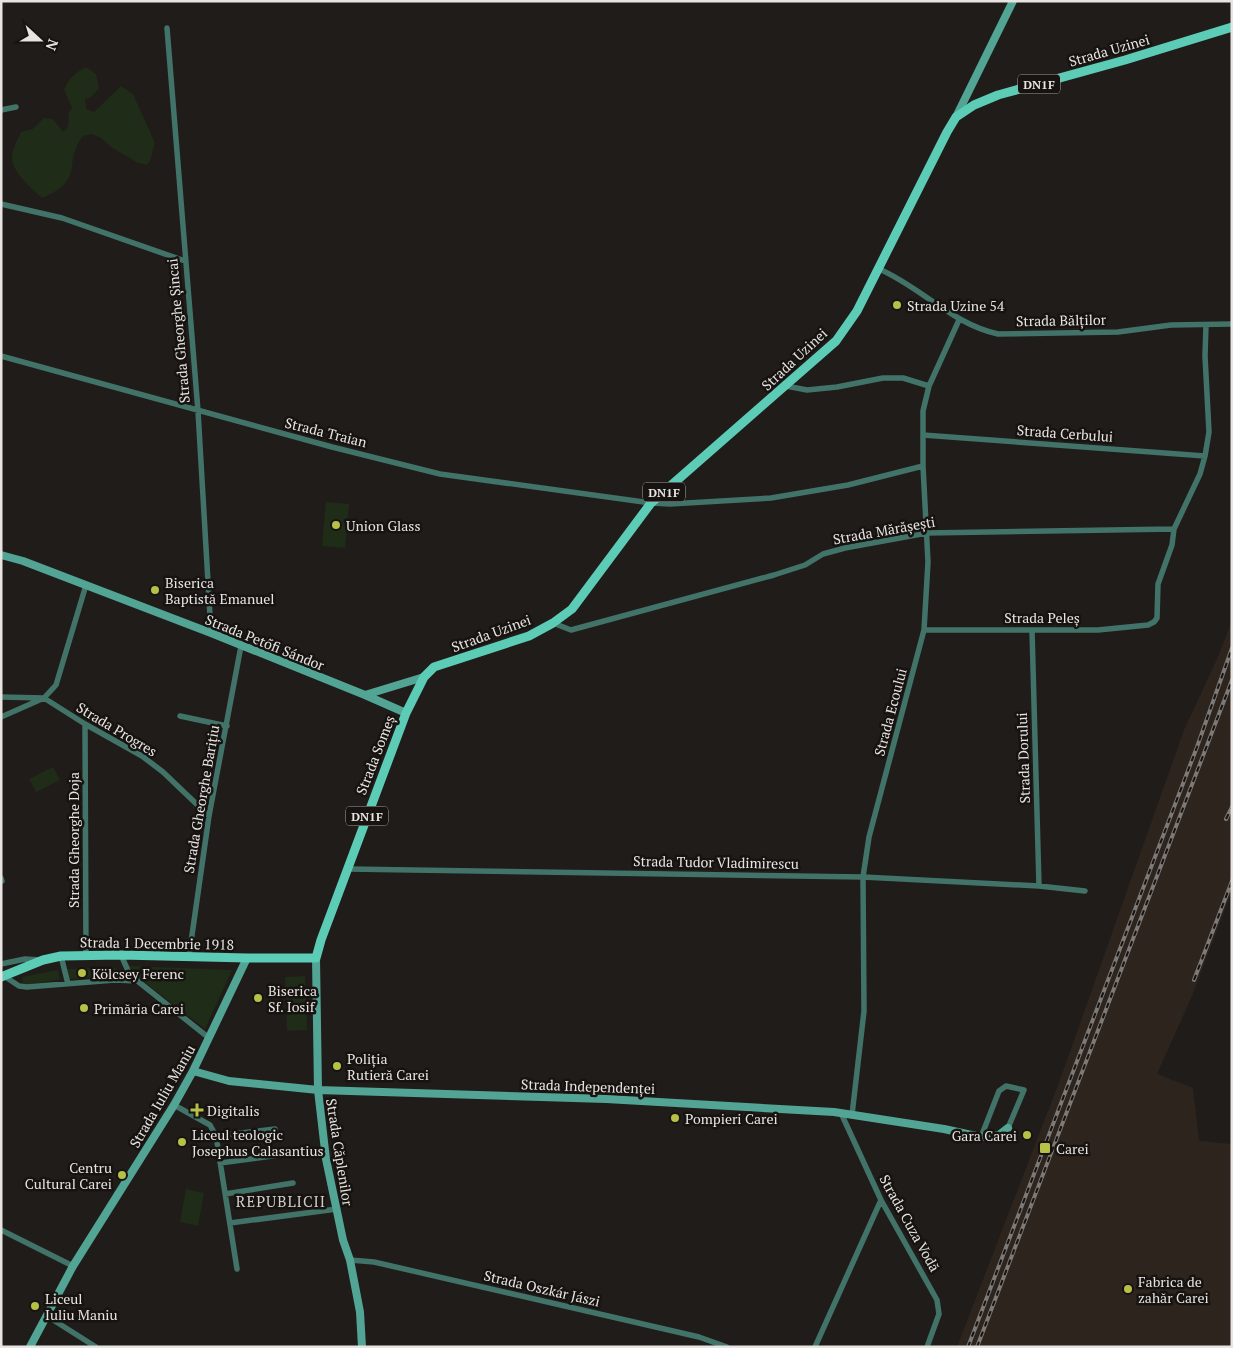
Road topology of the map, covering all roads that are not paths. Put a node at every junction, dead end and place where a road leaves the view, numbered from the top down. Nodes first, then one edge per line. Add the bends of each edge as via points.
1 (1013, 1) edge
2 (1232, 27) edge
3 (166, 28) dead end
4 (16, 107) dead end
5 (1, 110) edge
6 (956, 117) junction
7 (1, 204) edge
8 (185, 261) junction
9 (879, 269) junction
10 (959, 320) junction
11 (1232, 324) edge
12 (1206, 325) junction
13 (1, 356) edge
14 (786, 386) junction
15 (929, 386) junction
16 (198, 411) junction
17 (923, 435) junction
18 (1205, 456) junction
19 (923, 466) junction
20 (651, 503) junction
21 (1174, 529) junction
22 (927, 533) junction
23 (1, 555) edge
24 (86, 585) junction
25 (553, 623) junction
26 (924, 630) junction
27 (1032, 630) junction
28 (211, 633) junction
29 (241, 646) junction
30 (424, 677) junction
31 (364, 695) junction
32 (1, 697) edge
33 (44, 698) junction
34 (406, 713) junction
35 (180, 716) dead end
36 (1, 717) edge
37 (85, 724) junction
38 (227, 726) junction
39 (209, 816) junction
40 (347, 869) junction
41 (863, 876) junction
42 (1039, 886) junction
43 (1085, 891) dead end
44 (86, 955) junction
45 (121, 955) junction
46 (61, 956) junction
47 (188, 956) junction
48 (247, 958) junction
49 (316, 958) junction
50 (43, 960) junction
51 (1, 964) edge
52 (2, 977) edge
53 (138, 981) junction
54 (68, 984) junction
55 (209, 1038) junction
56 (193, 1071) junction
57 (318, 1090) junction
58 (174, 1105) junction
59 (841, 1113) junction
60 (852, 1115) junction
61 (1008, 1128) joint
62 (276, 1129) dead end
63 (216, 1136) junction
64 (981, 1137) junction
65 (287, 1154) dead end
66 (220, 1163) junction
67 (293, 1183) dead end
68 (225, 1194) junction
69 (880, 1200) junction
70 (336, 1209) junction
71 (230, 1224) junction
72 (1, 1230) edge
73 (350, 1260) junction
74 (73, 1266) junction
75 (237, 1269) dead end
76 (47, 1316) junction
77 (30, 1347) edge
78 (96, 1347) edge
79 (362, 1347) edge
80 (726, 1347) edge
81 (815, 1347) edge
82 (927, 1347) edge

1 - 6 street
2 - 6 main road, Strada Uzinei / DN1F via 998,95
3 - 8 street, Strada Gheorghe Șincai
4 - 5 street
6 - 9 main road, Strada Uzinei / DN1F
7 - 8 street via 62,218
8 - 16 street, Strada Gheorghe Șincai
9 - 10 street, Strada Bălților via 896,276
9 - 14 main road, Strada Uzinei / DN1F via 857,311 836,341
10 - 12 street, Strada Bălților via 982,331 998,334 1118,332 1172,325
10 - 15 street, Strada Ecoului
11 - 12 street, Strada Bălților
12 - 18 street via 1209,432
13 - 16 street, Strada Traian
14 - 15 street via 807,390 883,378 903,378
14 - 20 main road, Strada Uzinei / DN1F
15 - 17 street, Strada Ecoului via 923,410
16 - 20 street, Strada Traian via 440,474
16 - 28 street, Strada Gheorghe Șincai
17 - 18 street, Strada Cerbului
17 - 19 street, Strada Ecoului
18 - 21 street
19 - 20 street, Strada Traian via 771,498
19 - 22 street, Strada Ecoului
20 - 25 main road, Strada Uzinei / DN1F via 572,609
21 - 22 street, Strada Mărășești
21 - 27 street, Strada Peleș via 1172,545 1158,584 1157,618 1154,622 1098,630
22 - 25 street, Strada Mărășești via 845,548 774,575 571,630
22 - 26 street, Strada Ecoului
23 - 24 street, Strada Petőfi Sándor
24 - 28 street, Strada Petőfi Sándor
24 - 33 street via 56,685
25 - 30 main road, Strada Uzinei / DN1F via 529,636 434,667
26 - 27 street, Strada Peleș
26 - 41 street, Strada Ecoului via 869,837
27 - 42 street, Strada Dorului
28 - 29 street, Strada Petőfi Sándor
29 - 31 street, Strada Petőfi Sándor
29 - 38 street, Strada Gheorghe Barițiu
30 - 31 street
30 - 34 main road, Strada Someș / DN1F
31 - 34 street, Strada Petőfi Sándor
32 - 33 street
33 - 36 street
33 - 37 street, Strada Progres
34 - 40 main road, Strada Someș / DN1F
35 - 38 street
37 - 39 street, Strada Progres via 142,756
37 - 44 street, Strada Gheorghe Doja
38 - 39 street, Strada Gheorghe Barițiu
39 - 47 street, Strada Gheorghe Barițiu
40 - 41 street, Strada Tudor Vladimirescu
40 - 49 main road, Strada Someș / DN1F
41 - 42 street, Strada Tudor Vladimirescu
41 - 60 street, Strada Ecoului via 864,1011
42 - 43 street, Strada Tudor Vladimirescu
44 - 45 main road, Strada 1 Decembrie 1918
44 - 46 main road, Strada 1 Decembrie 1918
45 - 47 main road, Strada 1 Decembrie 1918
45 - 53 street via 130,975
46 - 50 main road, Strada 1 Decembrie 1918
46 - 54 street
47 - 48 main road, Strada 1 Decembrie 1918
48 - 49 main road, Strada 1 Decembrie 1918
48 - 55 street, Strada Iuliu Maniu
49 - 57 street, Strada Căplenilor
50 - 51 street via 25,958
50 - 52 main road, Strada 1 Decembrie 1918
52 - 54 street via 27,987
53 - 54 street
53 - 55 street
55 - 56 street, Strada Iuliu Maniu
56 - 57 street, Strada Independenței via 229,1081
56 - 58 street, Strada Iuliu Maniu
57 - 59 street, Strada Independenței via 606,1099
57 - 70 street, Strada Căplenilor
58 - 63 street via 210,1125
58 - 74 street, Strada Iuliu Maniu
59 - 60 street, Strada Independenței
59 - 69 street, Strada Cuza Vodă
60 - 64 street, Strada Independenței via 944,1128
61 - 64 street, Strada Independenței via 999,1135
61 - 64 street, Strada Independenței via 1024,1090 1006,1086 999,1091
62 - 63 street
63 - 66 street
65 - 66 street
66 - 68 street
67 - 68 street
68 - 71 street
69 - 81 street
69 - 82 street, Strada Cuza Vodă via 937,1300 938,1314
70 - 71 street
70 - 73 street, Strada Căplenilor
71 - 75 street
72 - 74 street
73 - 79 street, Strada Căplenilor via 360,1312
73 - 80 street, Strada Oszkár Jászi via 383,1264 699,1337
74 - 76 street, Strada Iuliu Maniu
76 - 77 street, Strada Iuliu Maniu
76 - 78 street

